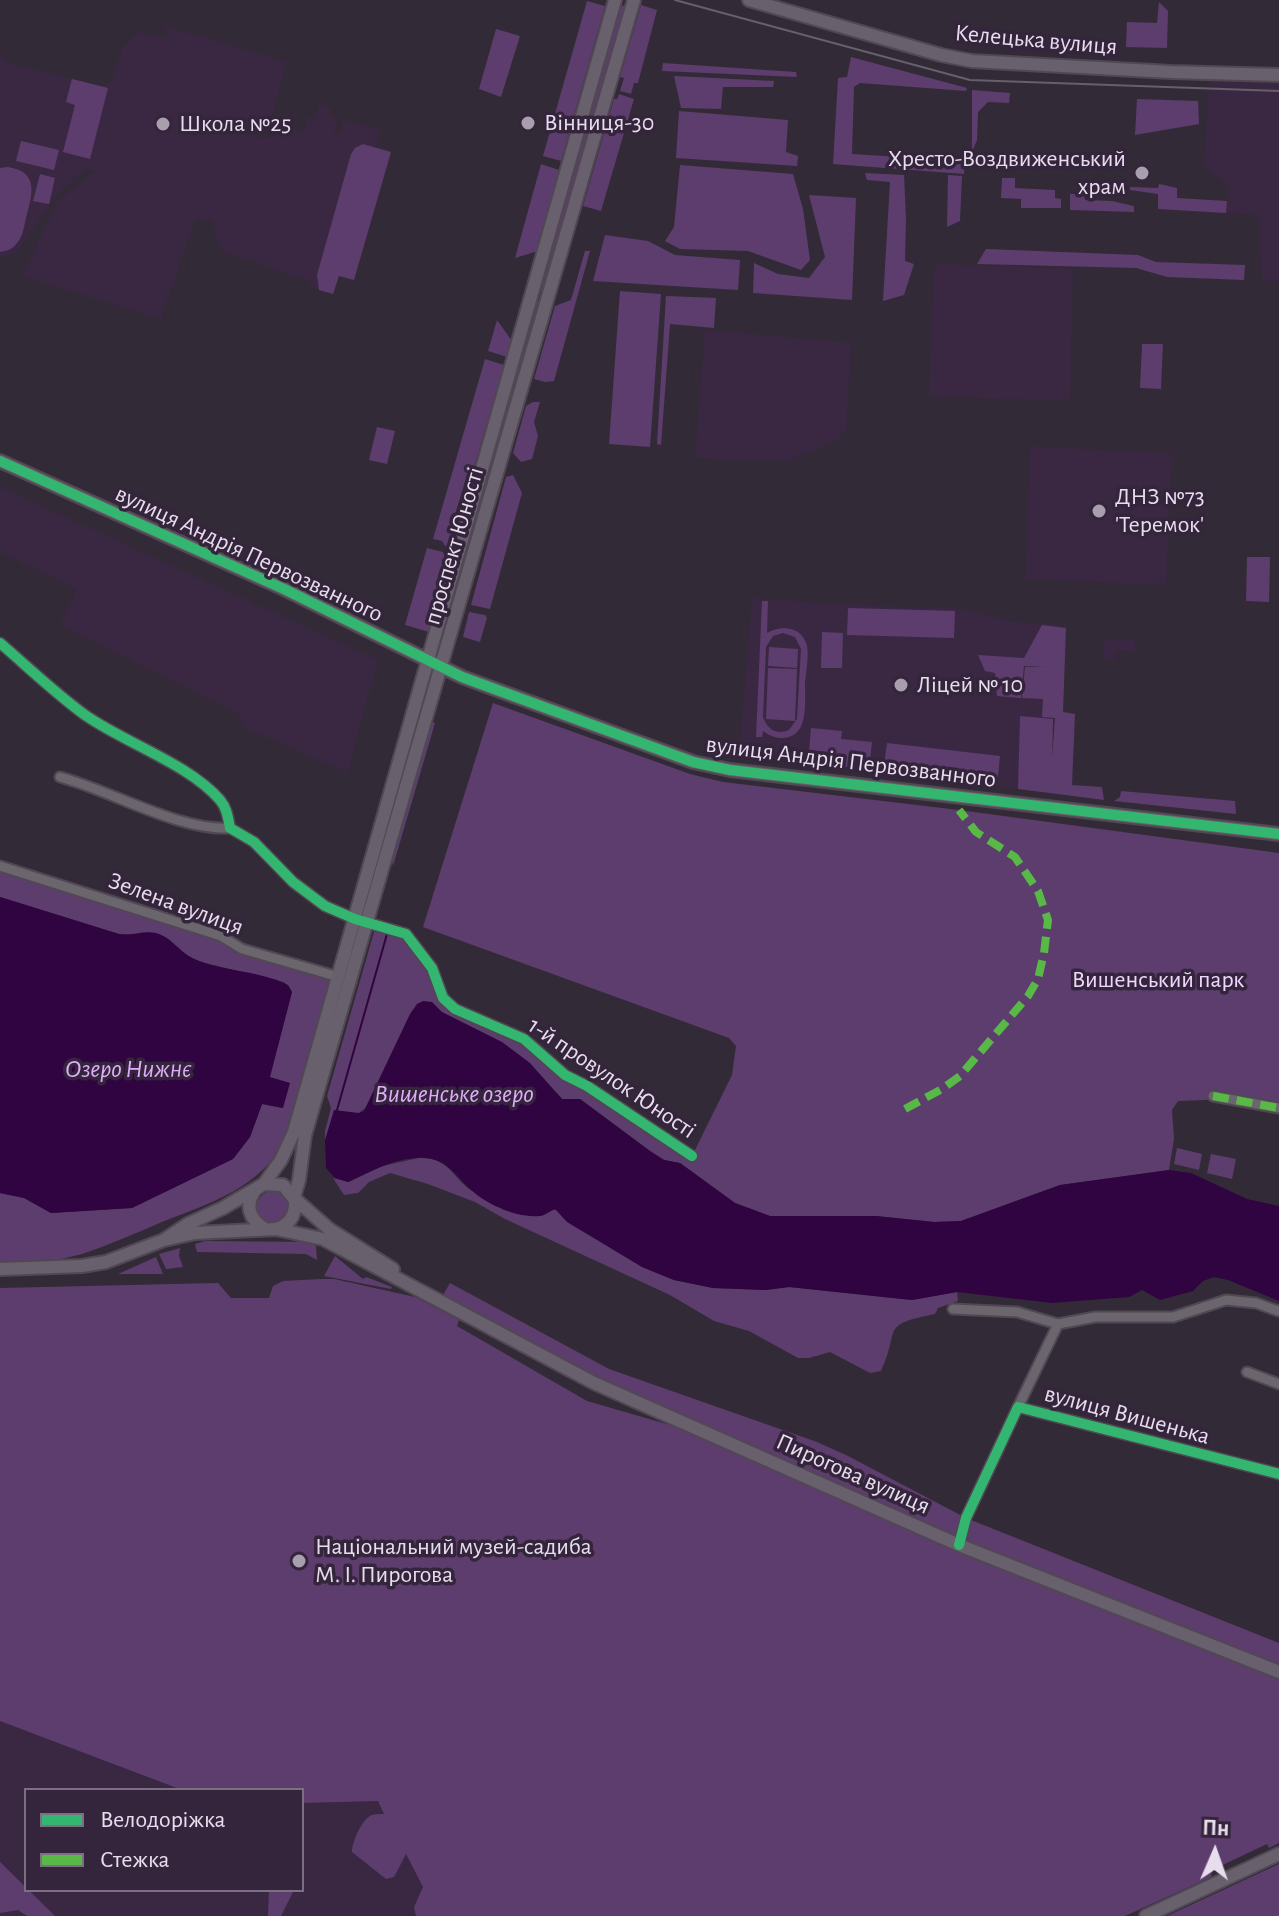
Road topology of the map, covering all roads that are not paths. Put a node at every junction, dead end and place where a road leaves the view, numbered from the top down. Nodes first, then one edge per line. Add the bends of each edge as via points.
1 (615, 0) edge
2 (634, 0) edge
3 (749, 0) edge
4 (1279, 75) edge
5 (532, 294) junction
6 (548, 298) junction
7 (488, 449) junction
8 (503, 454) junction
9 (0, 461) edge
10 (0, 643) edge
11 (428, 660) junction
12 (441, 667) junction
13 (60, 777) dead end
14 (230, 828) junction
15 (1279, 834) edge
16 (0, 866) edge
17 (361, 921) junction
18 (339, 977) junction
19 (1213, 1096) dead end
20 (1279, 1108) edge
21 (692, 1156) dead end
22 (299, 1180) junction
23 (261, 1185) junction
24 (294, 1197) junction
25 (322, 1222) junction
26 (270, 1229) junction
27 (164, 1240) junction
28 (0, 1269) edge
29 (422, 1290) junction
30 (953, 1309) dead end
31 (1278, 1311) edge
32 (1058, 1324) junction
33 (1247, 1372) dead end
34 (1279, 1384) edge
35 (1018, 1407) junction
36 (1279, 1474) edge
37 (959, 1545) junction
38 (1279, 1672) edge
39 (1279, 1854) edge
40 (1146, 1916) edge

1 - 5 main road, проспект Юності
2 - 6 main road, проспект Юності
3 - 4 main road, Келецька вулиця via 972,61
5 - 6 main road
5 - 7 main road, проспект Юності
6 - 8 main road, проспект Юності
7 - 8 main road
7 - 11 main road, проспект Юності
8 - 12 main road, проспект Юності
9 - 11 main road, вулиця Андрія Первозванного
10 - 14 street via 83,714 208,788 221,801
11 - 12 main road, вулиця Андрія Первозванного
11 - 17 main road, проспект Юності
12 - 15 main road, вулиця Андрія Первозванного via 653,748 730,770
12 - 17 main road, проспект Юності
13 - 14 street via 196,827
14 - 17 street, 1-й провулок Юності via 254,842 325,906
16 - 18 street, Зелена вулиця
17 - 18 main road, проспект Юності
17 - 21 street, 1-й провулок Юності via 409,937 432,968 443,998 455,1009 524,1039 565,1075
17 - 22 main road, проспект Юності via 305,1135
18 - 23 main road, проспект Юності via 294,1132
19 - 20 street
22 - 24 main road, проспект Юності
22 - 25 main road
23 - 24 main road via 283,1185
23 - 26 main road via 249,1209 257,1224
23 - 27 main road, Пирогова вулиця
24 - 25 main road, Пирогова вулиця
24 - 26 main road via 296,1209 288,1224
25 - 29 main road, Пирогова вулиця
26 - 27 main road, Пирогова вулиця
26 - 29 main road, Пирогова вулиця via 323,1239
27 - 28 main road, Пирогова вулиця via 94,1264
29 - 37 main road, Пирогова вулиця via 594,1383
30 - 32 street via 1017,1312
31 - 32 street via 1226,1300 1173,1317 1095,1317
32 - 35 street
33 - 34 street
35 - 36 street, вулиця Вишенька
35 - 37 street, вулиця Вишенька via 966,1518
37 - 38 main road, Пирогова вулиця
39 - 40 main road

